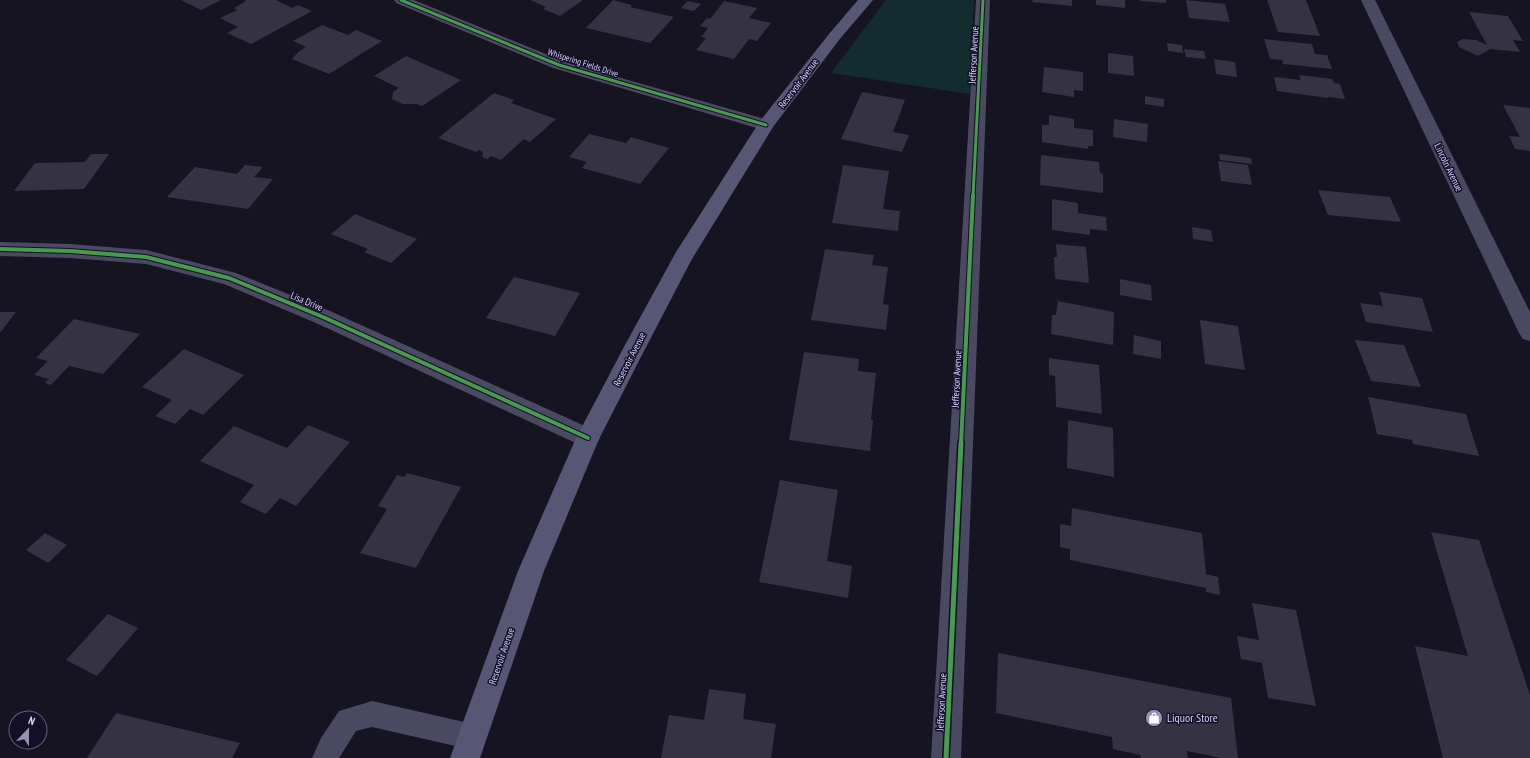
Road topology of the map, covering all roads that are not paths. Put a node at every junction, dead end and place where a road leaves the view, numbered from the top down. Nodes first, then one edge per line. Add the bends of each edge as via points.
1 (401, 0) edge
2 (866, 0) edge
3 (983, 0) edge
4 (1368, 0) edge
5 (766, 125) junction
6 (0, 249) edge
7 (1530, 333) edge
8 (588, 438) junction
9 (469, 748) edge
10 (325, 758) edge
11 (946, 758) edge

1 - 5 street, Whispering Fields Drive via 559,65
2 - 5 main road, Reservoir Avenue via 834,36
3 - 11 street, Jefferson Avenue
4 - 7 street, Lincoln Avenue
5 - 8 main road, Reservoir Avenue via 683,257
6 - 8 street, Lisa Drive via 146,257 229,278 324,317
8 - 9 main road, Reservoir Avenue via 531,571
9 - 10 lane via 372,714 348,720

